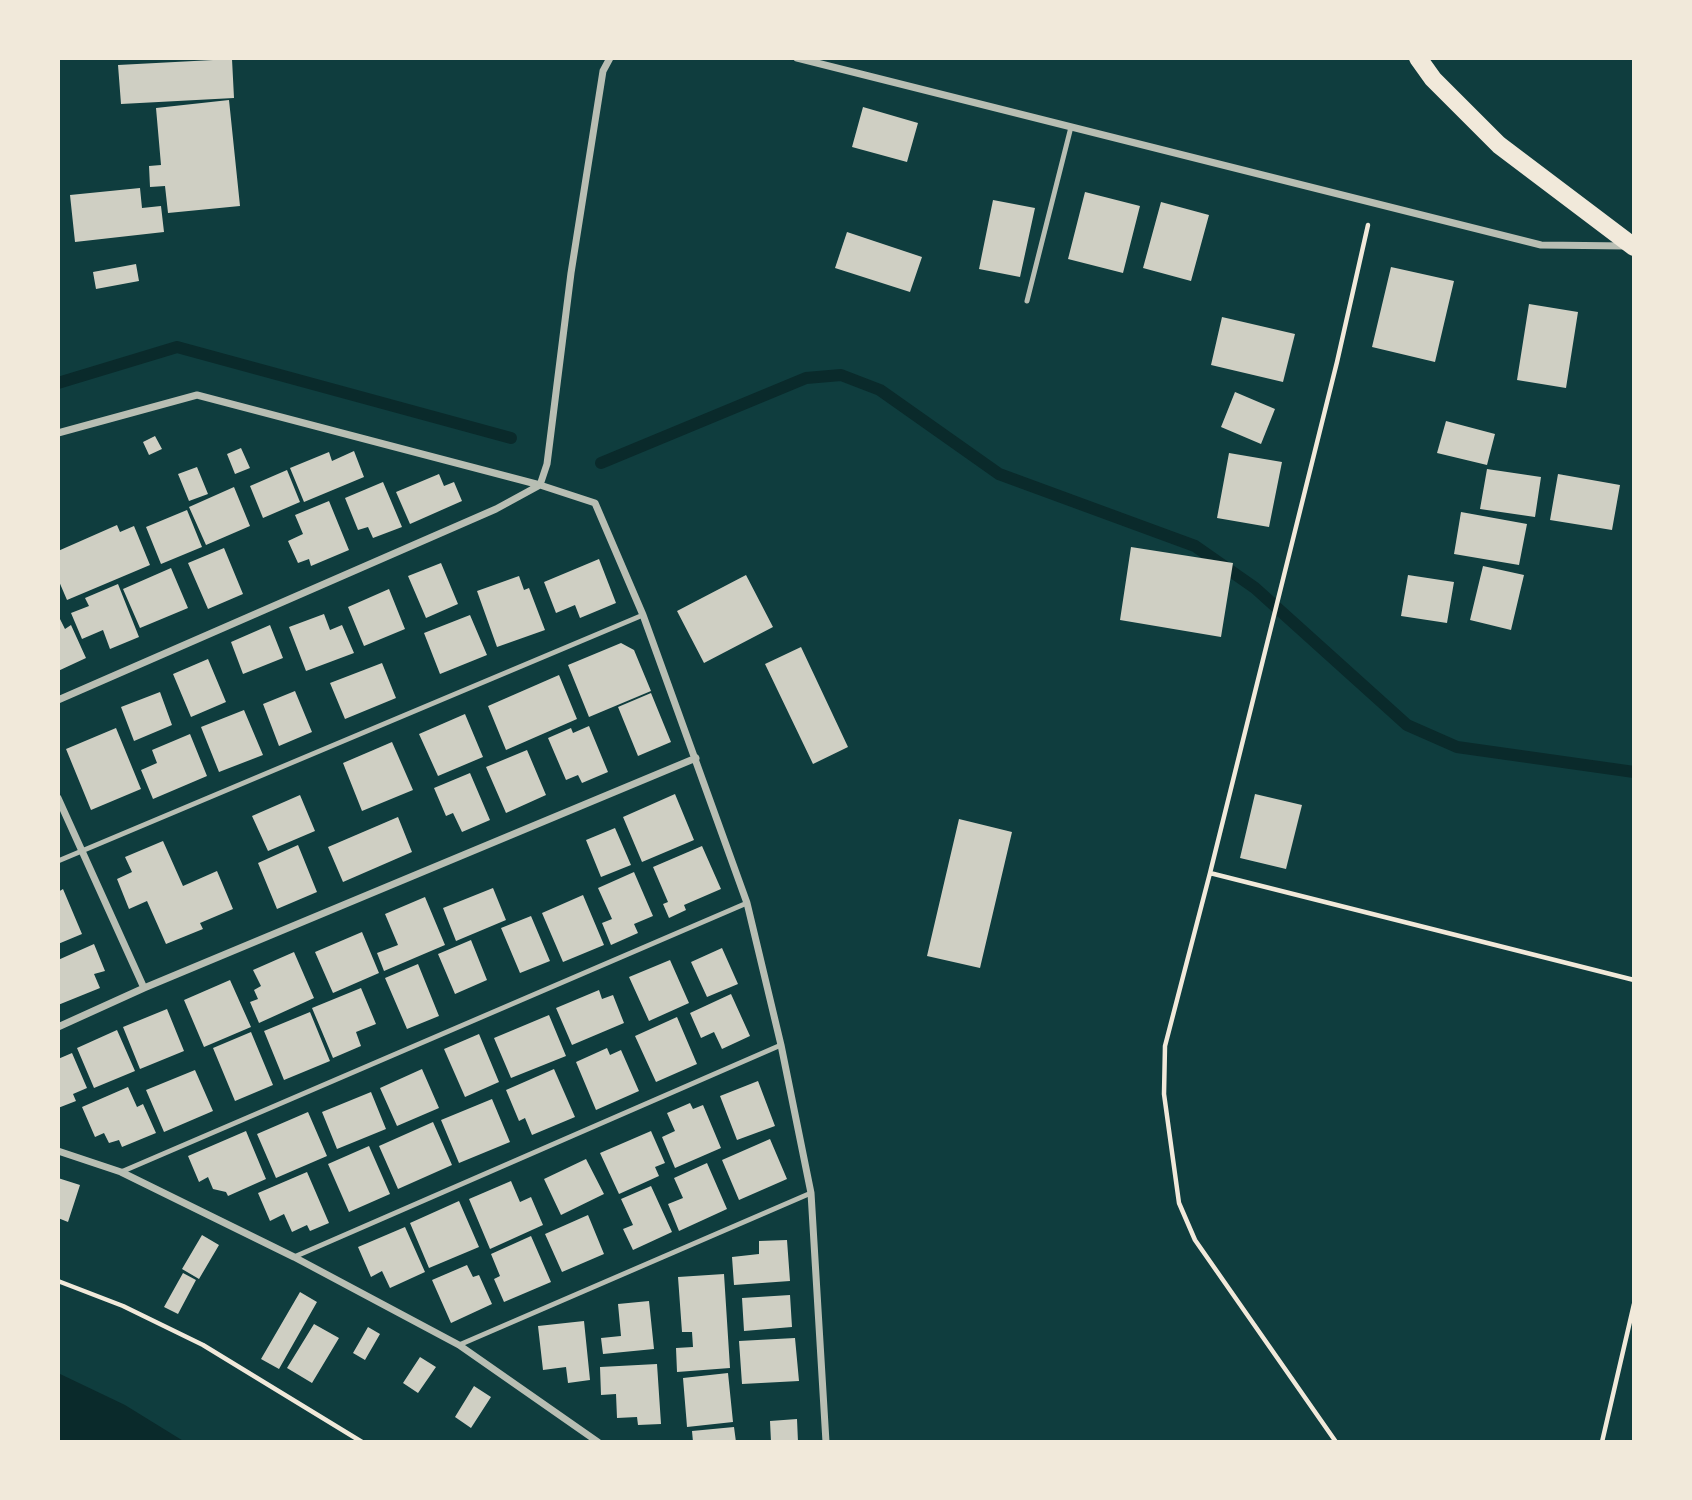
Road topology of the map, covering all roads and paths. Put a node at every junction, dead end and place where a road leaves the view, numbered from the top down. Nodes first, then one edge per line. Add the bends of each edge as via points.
1 (610, 58) edge
2 (797, 58) edge
3 (1418, 58) edge
4 (1071, 127) junction
5 (1373, 204) junction
6 (1633, 247) edge
7 (1027, 301) dead end
8 (58, 433) edge
9 (540, 485) junction
10 (643, 615) junction
11 (58, 700) edge
12 (696, 758) junction
13 (58, 798) edge
14 (80, 852) junction
15 (58, 862) edge
16 (1210, 873) junction
17 (747, 903) junction
18 (1634, 980) edge
19 (144, 988) junction
20 (58, 1027) edge
21 (780, 1045) junction
22 (58, 1151) edge
23 (121, 1172) junction
24 (811, 1193) junction
25 (294, 1257) junction
26 (58, 1281) edge
27 (1634, 1304) edge
28 (459, 1345) junction
29 (362, 1442) edge
30 (598, 1442) edge
31 (826, 1442) edge
32 (1336, 1442) edge
33 (1602, 1442) edge

1 - 9 street via 603,71 547,464
2 - 4 street
3 - 6 main road via 1499,145
4 - 5 street
4 - 7 lane
5 - 6 street via 1541,245
5 - 16 path
8 - 9 street via 197,395
9 - 10 street via 595,503
9 - 11 street via 496,509
10 - 12 street
10 - 14 lane
12 - 17 street
12 - 19 street
13 - 14 street
14 - 15 lane
14 - 19 street
16 - 18 path
16 - 32 path via 1165,1046 1164,1094 1179,1203 1195,1240
17 - 21 street
17 - 23 lane
19 - 20 street
21 - 24 street
21 - 25 lane
22 - 23 street
23 - 25 street
24 - 28 lane
24 - 31 street
25 - 28 street
26 - 29 path via 203,1345
27 - 33 path
28 - 30 street

